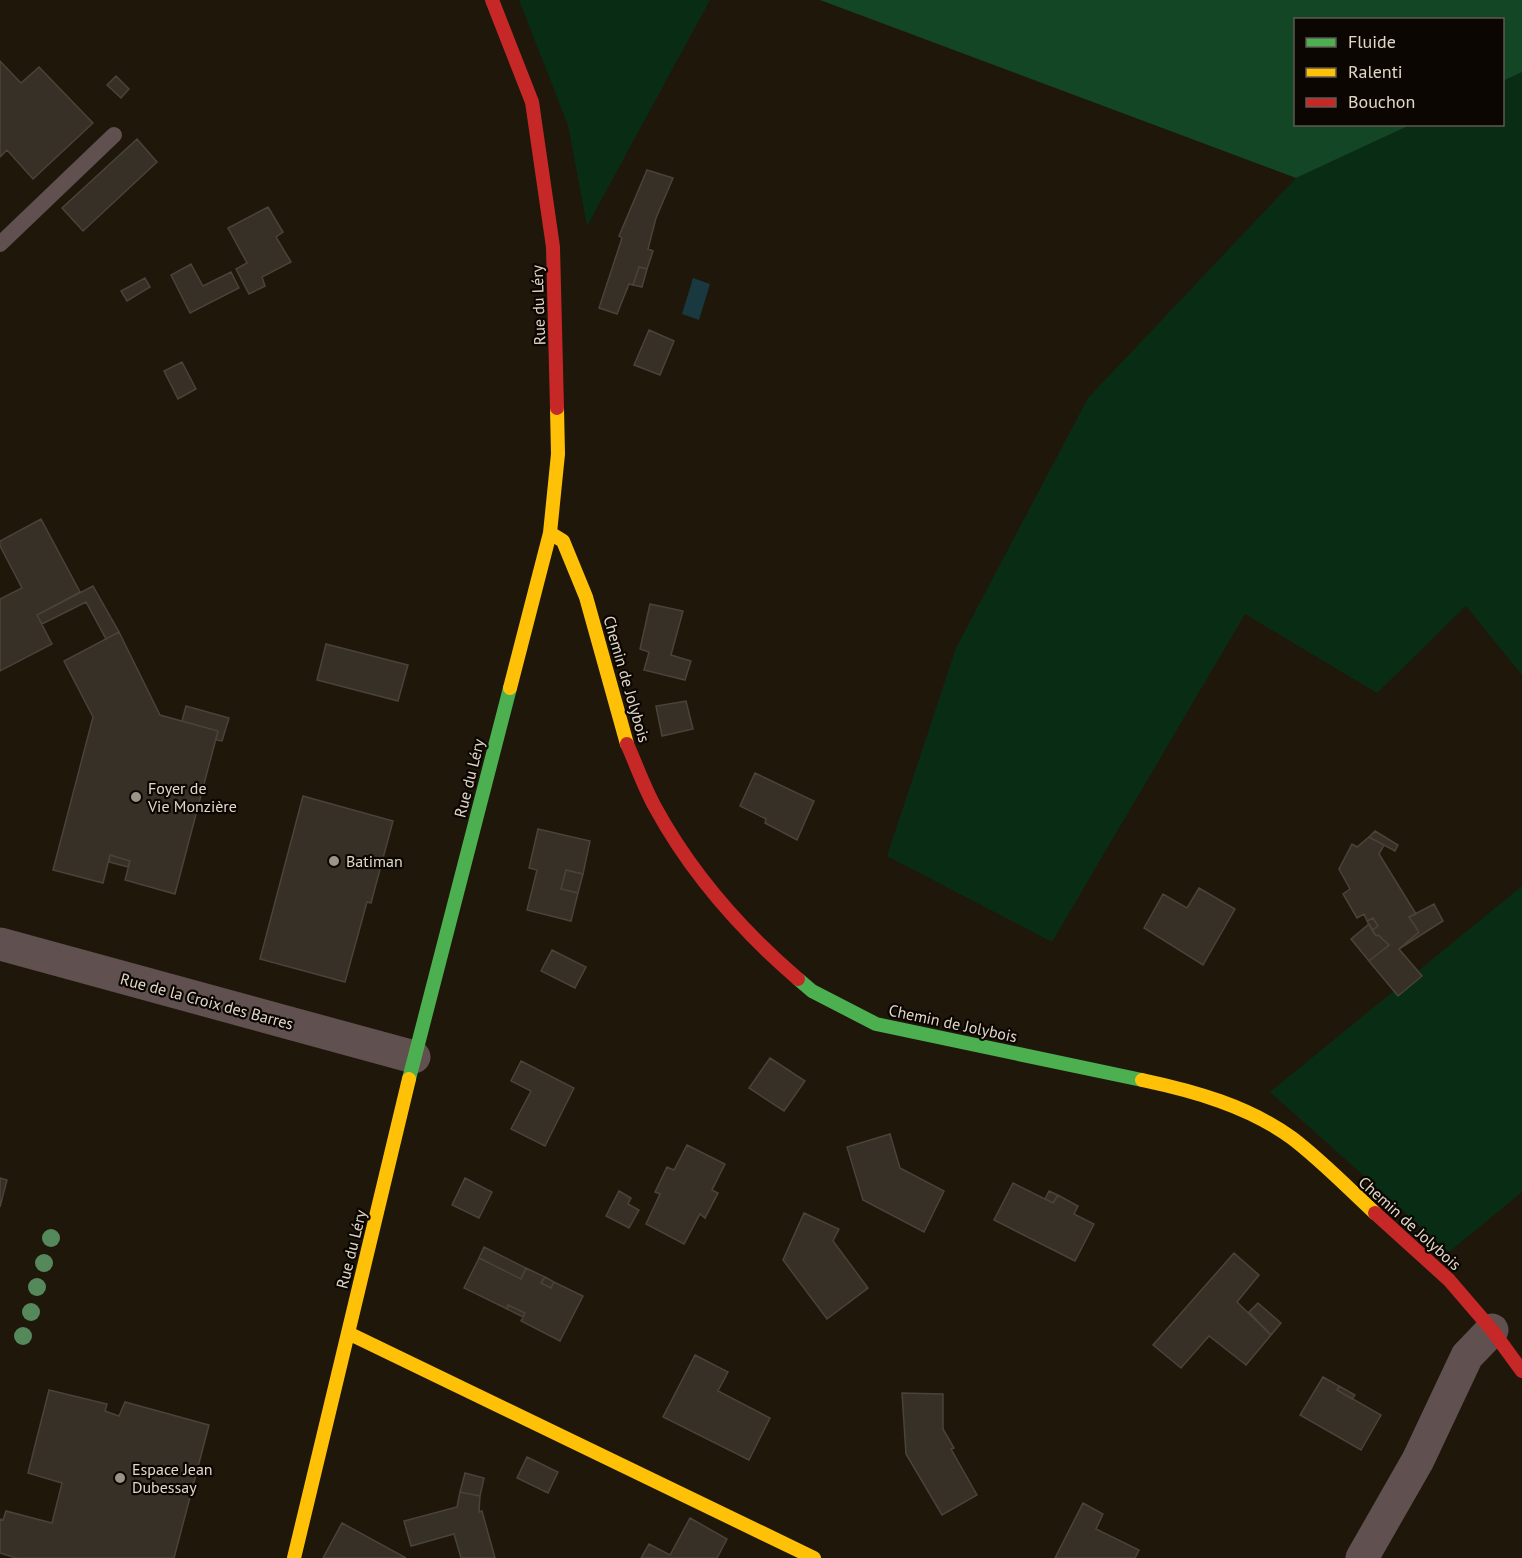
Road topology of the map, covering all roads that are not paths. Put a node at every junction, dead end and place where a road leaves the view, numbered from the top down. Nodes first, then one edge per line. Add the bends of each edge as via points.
1 (492, 0) edge
2 (114, 135) dead end
3 (0, 244) edge
4 (550, 533) junction
5 (0, 944) edge
6 (414, 1058) junction
7 (1492, 1330) junction
8 (348, 1333) junction
9 (1522, 1371) edge
10 (294, 1558) edge
11 (814, 1558) edge
12 (1362, 1558) edge

1 - 4 street, Rue du Léry via 532,102 553,247 558,454
2 - 3 lane
4 - 6 street, Rue du Léry
4 - 7 street, Chemin de Jolybois via 563,541 586,597 626,742 654,806 691,865 755,942 812,991 876,1024 1191,1090 1260,1118 1293,1139 1440,1272
5 - 6 street, Rue de la Croix des Barres
6 - 8 street, Rue du Léry
7 - 9 street, Chemin de Jolybois
7 - 12 street via 1467,1356 1418,1460
8 - 10 street, Rue du Léry
8 - 11 street

